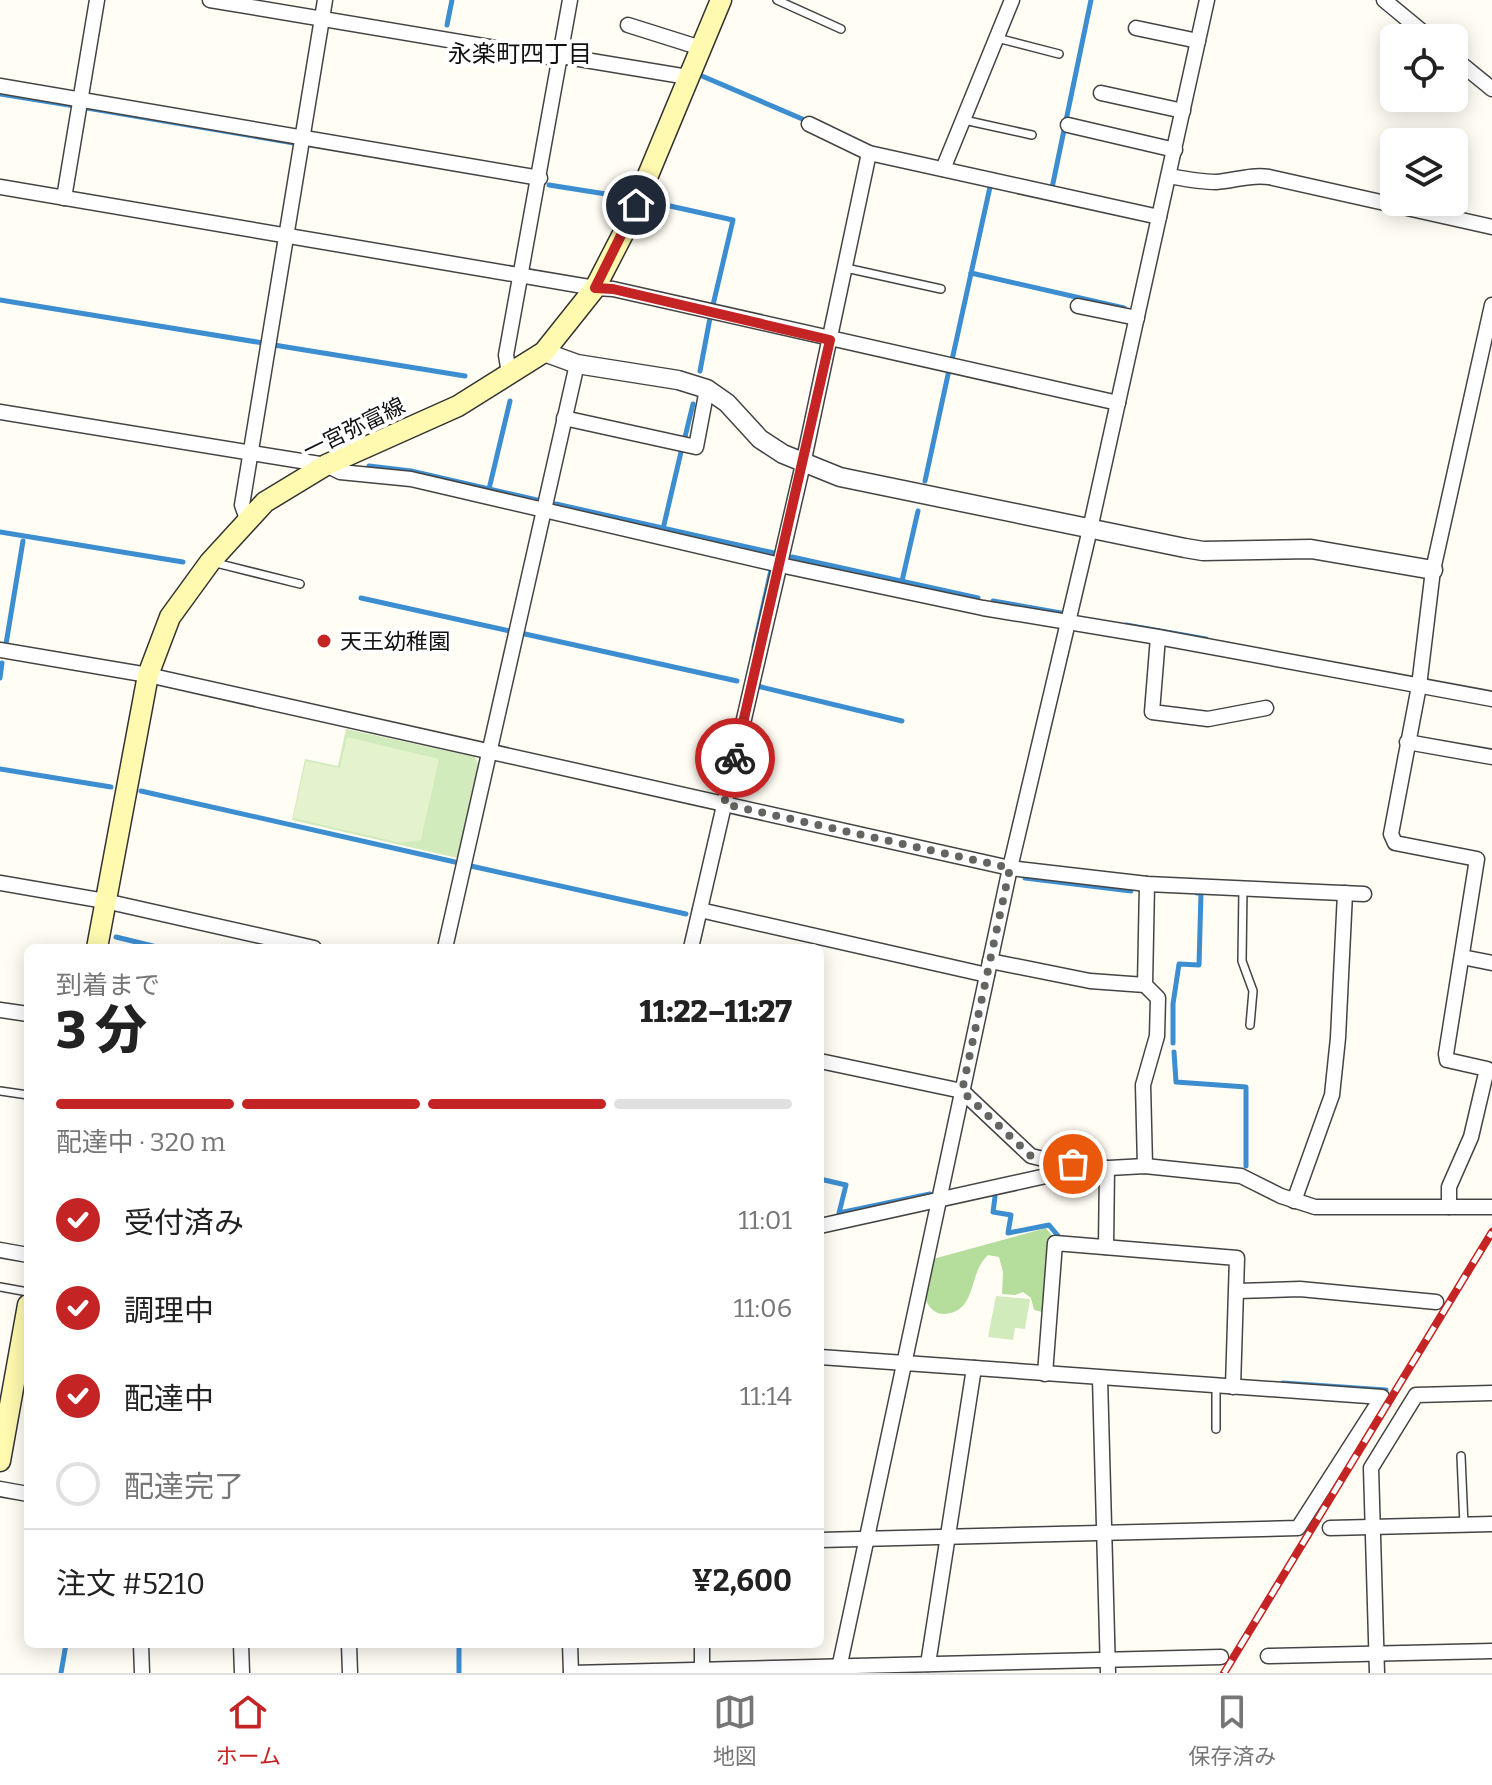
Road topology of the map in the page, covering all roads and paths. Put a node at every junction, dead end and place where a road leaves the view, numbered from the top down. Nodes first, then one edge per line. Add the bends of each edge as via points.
1 (97, 0) edge
2 (211, 0) edge
3 (325, 0) edge
4 (570, 0) edge
5 (721, 0) edge
6 (777, 0) edge
7 (1012, 0) edge
8 (1207, 0) edge
9 (1384, 0) edge
10 (322, 19) junction
11 (1413, 24) edge
12 (628, 25) dead end
13 (1136, 28) dead end
14 (841, 29) dead end
15 (997, 38) junction
16 (1198, 41) junction
17 (701, 48) junction
18 (1059, 54) dead end
19 (561, 58) junction
20 (1468, 69) edge
21 (688, 77) junction
22 (0, 86) edge
23 (1492, 89) edge
24 (1101, 93) dead end
25 (81, 99) junction
26 (1183, 111) junction
27 (963, 120) junction
28 (809, 124) dead end
29 (1068, 125) dead end
30 (1032, 135) dead end
31 (302, 138) junction
32 (1175, 150) junction
33 (869, 153) junction
34 (943, 169) junction
35 (1169, 176) junction
36 (540, 178) junction
37 (0, 187) edge
38 (64, 198) junction
39 (1159, 217) junction
40 (1492, 227) edge
41 (286, 235) junction
42 (846, 268) junction
43 (522, 274) junction
44 (595, 288) junction
45 (941, 289) dead end
46 (1492, 305) edge
47 (1078, 306) dead end
48 (1137, 318) junction
49 (830, 340) junction
50 (544, 352) junction
51 (577, 364) junction
52 (509, 373) junction
53 (707, 389) junction
54 (1118, 403) junction
55 (0, 412) edge
56 (564, 418) junction
57 (250, 453) junction
58 (803, 464) junction
59 (326, 465) junction
60 (543, 511) junction
61 (247, 519) junction
62 (1090, 529) junction
63 (210, 562) junction
64 (780, 565) junction
65 (1433, 570) junction
66 (300, 584) dead end
67 (1067, 623) junction
68 (1158, 637) junction
69 (0, 650) edge
70 (148, 675) junction
71 (1419, 686) junction
72 (1492, 699) edge
73 (1266, 708) dead end
74 (1407, 742) junction
75 (488, 751) junction
76 (1492, 757) edge
77 (724, 804) junction
78 (1484, 861) edge
79 (1010, 868) junction
80 (0, 883) edge
81 (1147, 884) junction
82 (1243, 888) junction
83 (1345, 893) junction
84 (1364, 894) dead end
85 (105, 901) junction
86 (700, 910) junction
87 (98, 944) edge
88 (296, 944) edge
89 (446, 944) edge
90 (692, 944) edge
91 (1462, 957) junction
92 (1492, 963) edge
93 (988, 968) junction
94 (1145, 985) junction
95 (0, 1010) edge
96 (24, 1013) edge
97 (1250, 1025) dead end
98 (824, 1062) edge
99 (1489, 1069) edge
100 (0, 1091) edge
101 (962, 1091) junction
102 (24, 1094) edge
103 (1145, 1166) junction
104 (1107, 1168) junction
105 (1081, 1170) junction
106 (938, 1200) junction
107 (1294, 1201) junction
108 (1449, 1207) junction
109 (1492, 1207) edge
110 (824, 1225) edge
111 (1106, 1247) junction
112 (0, 1250) edge
113 (24, 1254) edge
114 (0, 1287) edge
115 (24, 1291) edge
116 (1237, 1291) junction
117 (1436, 1302) dead end
118 (24, 1342) edge
119 (824, 1357) edge
120 (904, 1363) junction
121 (974, 1368) junction
122 (1045, 1374) junction
123 (1100, 1378) junction
124 (1216, 1385) junction
125 (1233, 1387) junction
126 (1492, 1393) edge
127 (1216, 1429) dead end
128 (1461, 1456) dead end
129 (0, 1461) edge
130 (0, 1489) edge
131 (24, 1493) edge
132 (1492, 1524) edge
133 (1464, 1525) junction
134 (1373, 1527) junction
135 (1330, 1528) dead end
136 (1104, 1534) junction
137 (948, 1537) junction
138 (866, 1539) junction
139 (824, 1540) edge
140 (141, 1648) edge
141 (241, 1648) edge
142 (349, 1648) edge
143 (570, 1648) edge
144 (702, 1648) edge
145 (1492, 1651) edge
146 (1376, 1653) junction
147 (1268, 1656) dead end
148 (1221, 1657) dead end
149 (928, 1664) junction
150 (1108, 1666) edge
151 (910, 1669) edge
152 (702, 1670) junction
153 (838, 1670) edge
154 (142, 1673) edge
155 (242, 1673) edge
156 (350, 1673) edge
157 (571, 1673) edge
158 (1377, 1673) edge

1 - 25 street
2 - 10 street
3 - 10 street
4 - 19 street
5 - 17 main road, 一宮弥富線
6 - 14 lane
7 - 15 street
8 - 16 street
9 - 11 street
10 - 19 street
10 - 31 street
12 - 17 street
13 - 16 street
15 - 18 lane
15 - 27 street
16 - 26 street
17 - 21 main road, 一宮弥富線
19 - 21 street
19 - 36 street
20 - 23 street
21 - 44 main road, 一宮弥富線 via 626,228
22 - 25 street
24 - 26 street
25 - 31 street
25 - 38 street
26 - 32 street
27 - 30 lane
27 - 34 street
28 - 33 street
29 - 32 street
31 - 36 street
31 - 41 street
32 - 35 street
33 - 34 street
33 - 42 street
34 - 39 street
35 - 39 street
35 - 40 street via 1220,182 1269,177
36 - 43 street
37 - 38 street
38 - 41 street
39 - 48 street
41 - 43 street
41 - 57 street
42 - 45 lane
42 - 49 street
43 - 44 street
43 - 52 street via 506,355
44 - 49 street
44 - 50 main road, 一宮弥富線
46 - 65 street
47 - 48 street
48 - 54 street
49 - 54 street
49 - 58 street
50 - 51 street
50 - 52 main road, 一宮弥富線
51 - 53 street
51 - 56 street
52 - 59 main road, 一宮弥富線 via 458,406
53 - 56 street via 696,447
53 - 58 street via 760,439
54 - 62 street
55 - 57 street
56 - 60 street
57 - 59 street
57 - 61 street via 242,505
58 - 62 street via 840,477
58 - 64 street
59 - 60 street
59 - 61 main road, 一宮弥富線
60 - 64 street
60 - 75 street
61 - 63 main road, 一宮弥富線
62 - 65 street via 1203,551 1311,549
62 - 67 street
63 - 66 lane
63 - 70 main road, 一宮弥富線 via 170,617
64 - 67 street
64 - 77 street
65 - 71 street
67 - 68 street
67 - 79 street
68 - 71 street
68 - 73 street via 1152,712 1208,719
69 - 70 street
70 - 75 street
70 - 85 main road, 一宮弥富線
71 - 72 street
71 - 74 street
74 - 76 street
74 - 78 street via 1391,834 1395,843
75 - 77 street
75 - 89 street
77 - 79 street
77 - 86 street
78 - 91 street
79 - 81 street
79 - 93 street
80 - 85 street
81 - 82 street
81 - 94 street
82 - 83 street
82 - 97 lane via 1242,961 1253,991
83 - 84 street
83 - 107 street via 1332,1095
85 - 87 main road, 一宮弥富線
85 - 88 street
86 - 90 street
86 - 93 street
91 - 92 street
91 - 99 street via 1447,1060
93 - 94 street
93 - 101 street
94 - 103 street via 1158,998 1157,1036 1143,1085
95 - 96 street
98 - 101 street
99 - 108 street via 1471,1137 1449,1187
100 - 102 lane
101 - 105 street via 1031,1156
101 - 106 street
103 - 104 street
103 - 107 street via 1241,1176
104 - 105 street
104 - 111 street
105 - 106 street
106 - 110 street
106 - 120 street
107 - 108 street via 1315,1207
108 - 109 street
111 - 116 street via 1237,1258
111 - 122 street via 1055,1243
112 - 113 street
114 - 115 lane
116 - 117 street via 1300,1289
116 - 125 street
118 - 129 main road
119 - 120 street
120 - 121 street
120 - 138 street
121 - 122 street
121 - 137 street
122 - 123 street
123 - 124 street
123 - 136 street
124 - 125 street
124 - 127 lane
125 - 136 street via 1382,1397 1298,1528
126 - 134 street via 1416,1395 1371,1468
128 - 133 lane
130 - 131 street
132 - 133 street
133 - 134 street
134 - 135 street
134 - 146 street
136 - 137 street
136 - 150 street
137 - 138 street
137 - 149 street
138 - 139 street
138 - 153 street
140 - 154 street
141 - 155 street
142 - 156 street
143 - 157 street
144 - 152 street
145 - 146 street
146 - 147 street
146 - 158 street
148 - 150 street
149 - 150 street
149 - 151 street
151 - 153 street
152 - 153 street
152 - 157 street

